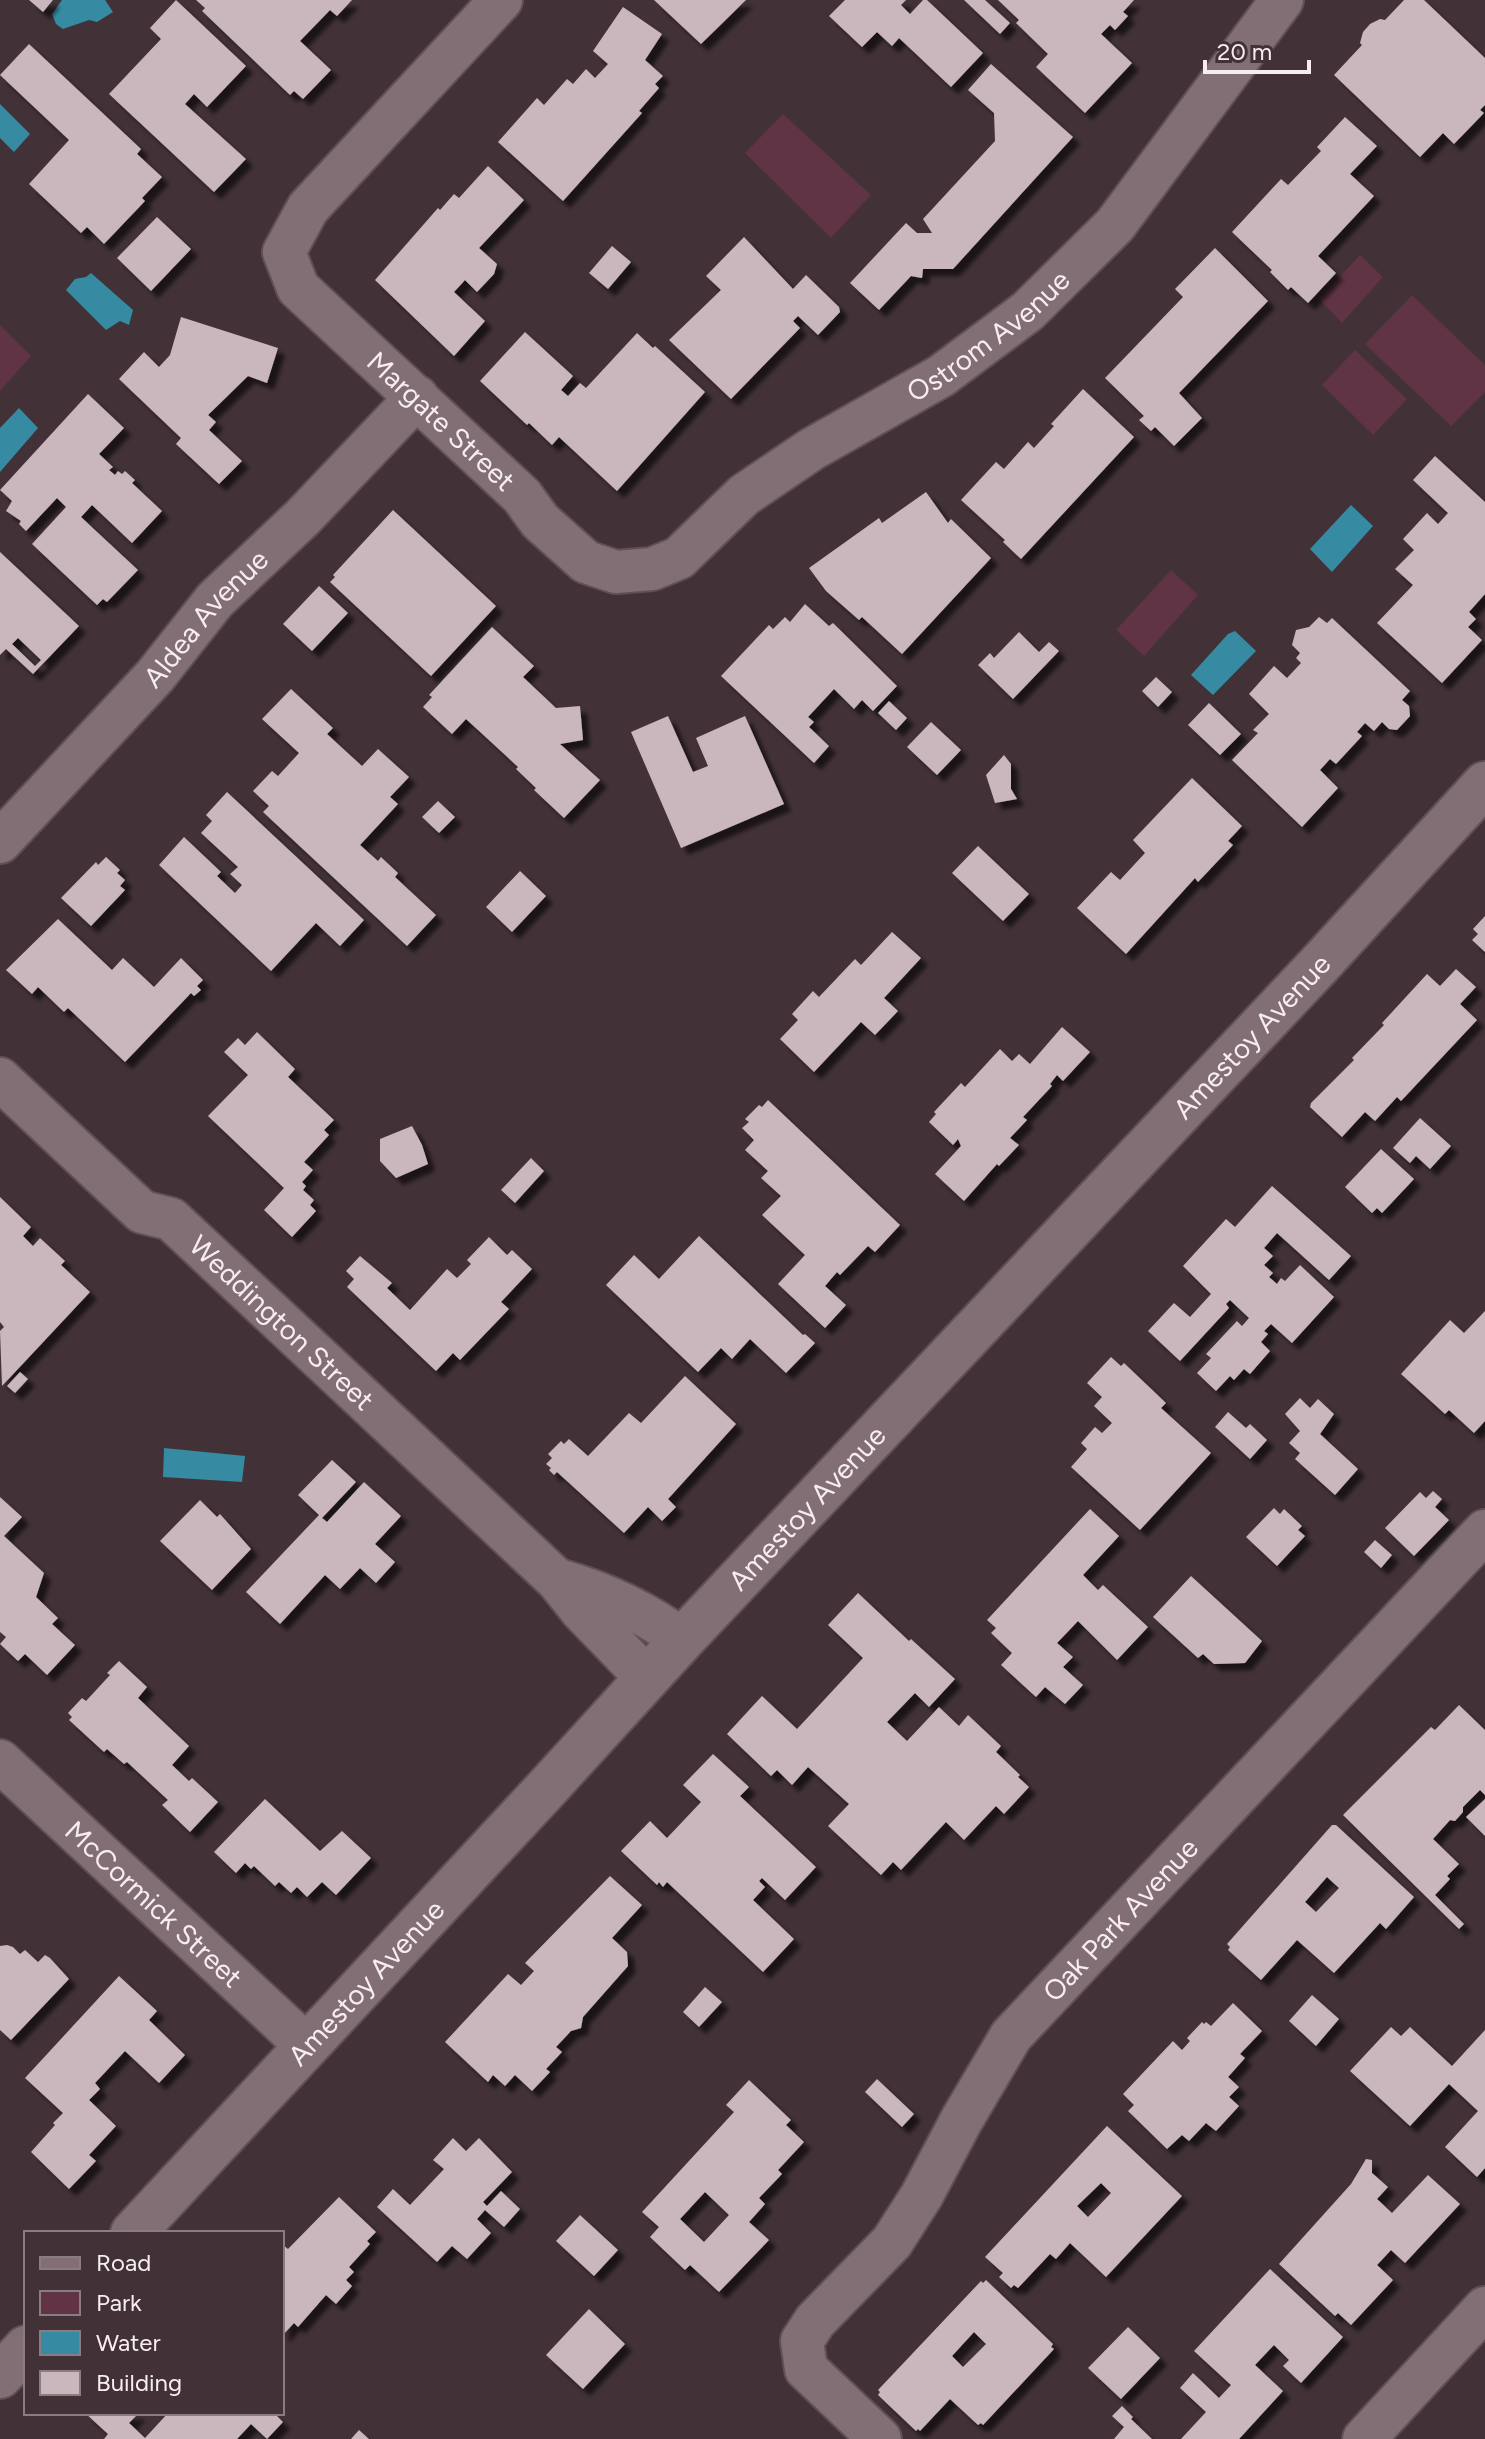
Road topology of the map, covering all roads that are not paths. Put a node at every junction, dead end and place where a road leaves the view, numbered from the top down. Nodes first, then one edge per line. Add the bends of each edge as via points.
1 (501, 0) edge
2 (1282, 0) edge
3 (417, 397) junction
4 (616, 572) joint
5 (1485, 784) edge
6 (0, 842) edge
7 (0, 1079) edge
8 (1485, 1531) edge
9 (557, 1580) junction
10 (682, 1640) junction
11 (647, 1678) junction
12 (0, 1761) edge
13 (307, 2046) junction
14 (135, 2231) edge
15 (1485, 2308) edge
16 (24, 2350) edge
17 (0, 2376) edge
18 (880, 2439) edge
19 (1364, 2439) edge

1 - 3 street, Margate Street via 308,208 284,252 298,288
2 - 4 street, Ostrom Avenue via 1115,225 1028,311 941,376 812,449 744,495 679,558 652,569
3 - 4 street, Margate Street via 522,496 560,540 586,562
3 - 6 street, Aldea Avenue via 215,600 155,676
5 - 10 street, Amestoy Avenue
7 - 9 street, Weddington Street via 142,1212 171,1219
8 - 18 street, Oak Park Avenue via 1011,2036 892,2242 815,2321 802,2341 806,2369
9 - 10 street, Weddington Street via 639,1611
9 - 11 street, Weddington Street
10 - 11 street, Amestoy Avenue
11 - 13 street, Amestoy Avenue
12 - 13 street, McCormick Street
13 - 14 street, Amestoy Avenue
15 - 19 street
16 - 17 street

